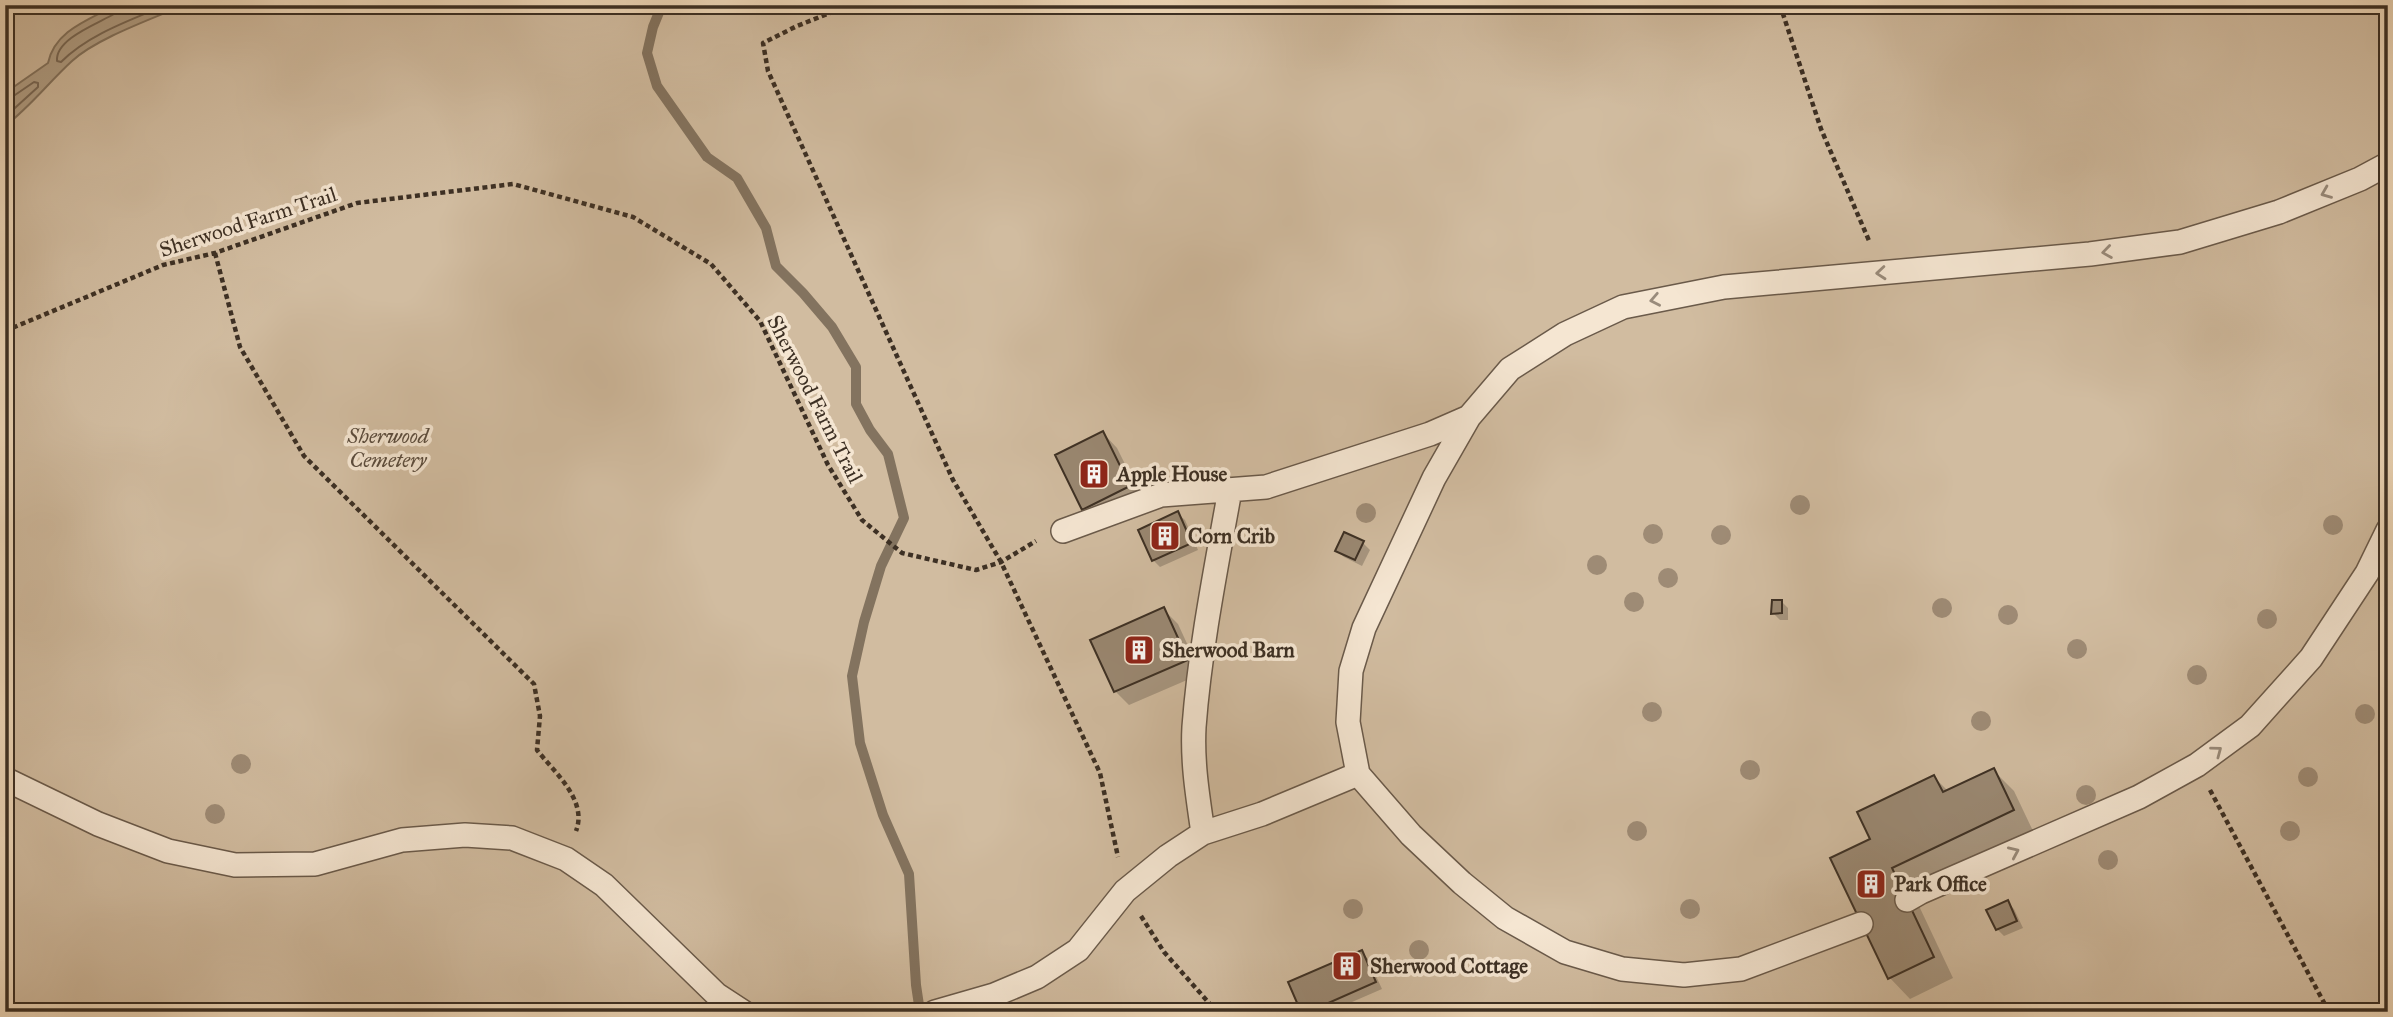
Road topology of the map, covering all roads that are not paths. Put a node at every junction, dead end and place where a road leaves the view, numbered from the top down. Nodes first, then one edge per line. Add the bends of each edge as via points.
1 (2388, 164) edge
2 (1469, 417) junction
3 (1230, 490) junction
4 (2388, 530) edge
5 (1063, 531) road end
6 (1358, 774) junction
7 (5, 779) edge
8 (1203, 833) junction
9 (1907, 901) dead end
10 (1861, 924) dead end
11 (743, 1012) edge
12 (935, 1012) edge

1 -> 2 lane via 2279,212 2180,242 1724,287 1623,307 1565,334 1510,369
2 - 3 lane via 1266,487
2 - 6 lane via 1434,478 1364,628 1351,671 1348,722
3 - 5 lane via 1161,495
3 - 8 lane via 1194,728 1195,783
9 -> 4 lane via 2139,797 2197,765 2250,726 2311,658 2367,573
6 - 8 lane
6 - 10 lane via 1411,835 1505,918 1565,952 1622,969 1684,975 1741,969
7 - 11 lane via 98,824 168,851 235,865 315,864 402,840 465,835 512,838 566,859 604,885 717,995
8 - 12 lane via 1125,891 1078,950 1037,977

